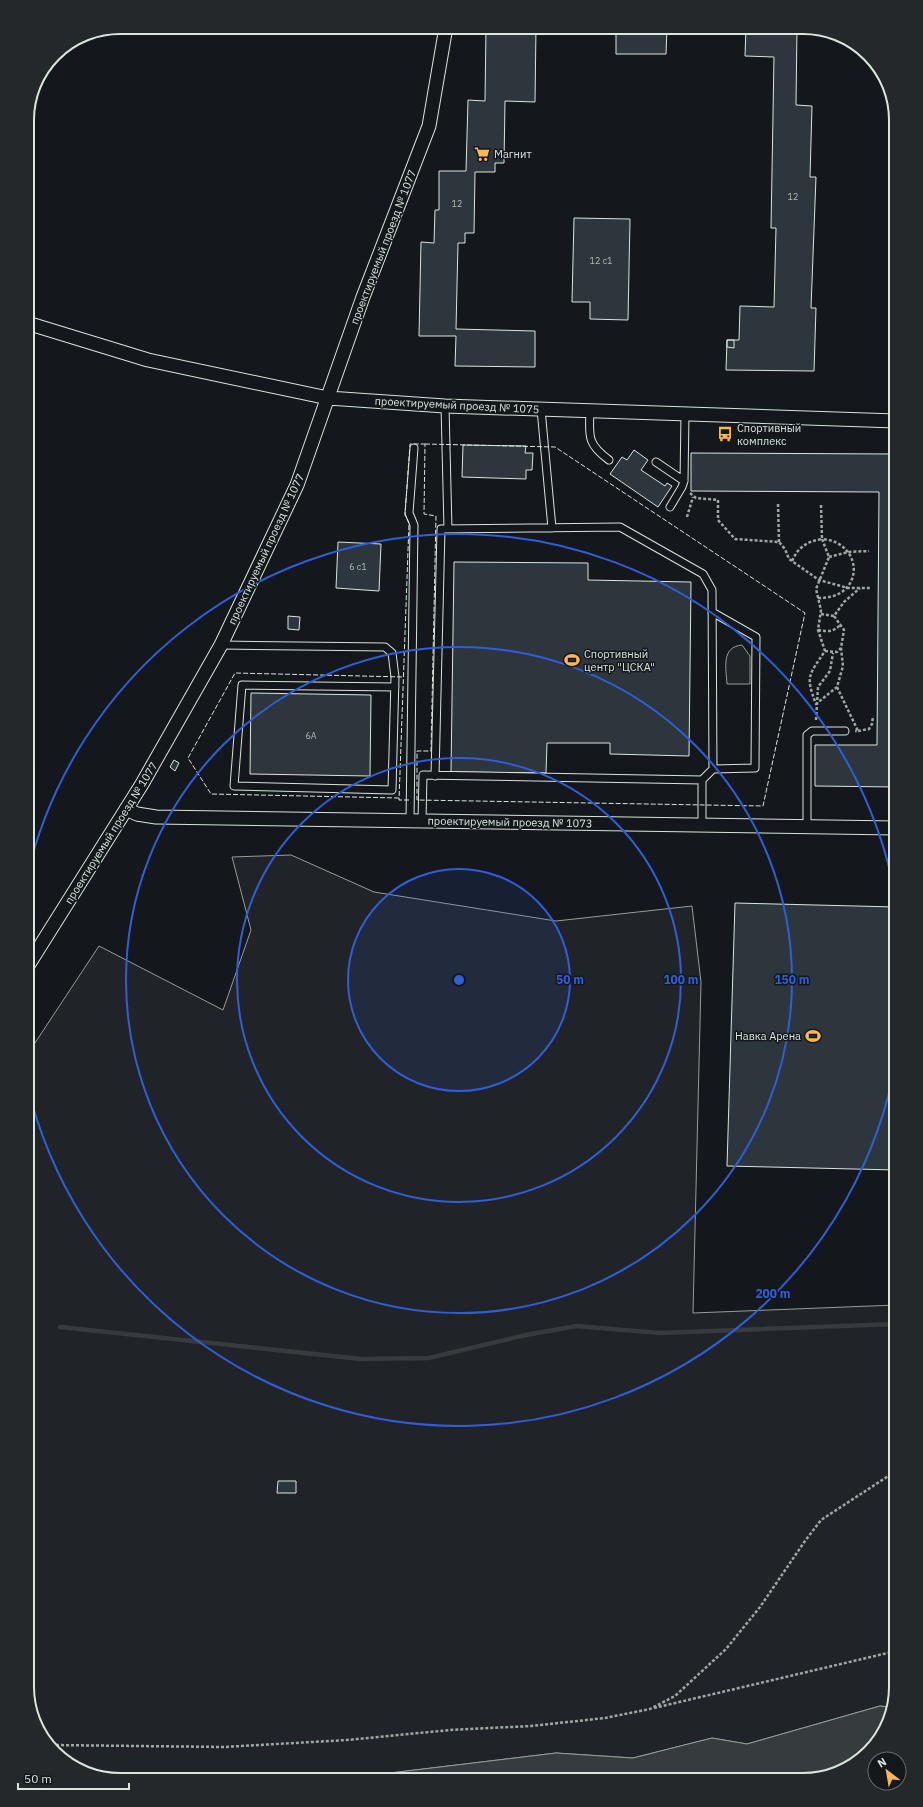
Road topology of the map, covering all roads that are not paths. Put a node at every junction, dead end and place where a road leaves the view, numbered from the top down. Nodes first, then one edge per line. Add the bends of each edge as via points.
1 (445, 34) edge
2 (34, 325) edge
3 (328, 398) junction
4 (445, 406) junction
5 (541, 409) junction
6 (590, 411) junction
7 (685, 414) junction
8 (889, 421) edge
9 (414, 448) dead end
10 (609, 460) dead end
11 (656, 462) dead end
12 (683, 484) junction
13 (670, 507) dead end
14 (552, 528) junction
15 (448, 529) junction
16 (712, 612) junction
17 (221, 645) junction
18 (395, 687) junction
19 (845, 731) road end
20 (713, 769) junction
21 (436, 776) junction
22 (702, 780) junction
23 (126, 808) junction
24 (416, 821) junction
25 (702, 825) junction
26 (807, 827) junction
27 (889, 828) edge
28 (34, 956) edge

1 - 3 street, проектируемый проезд № 1077 via 429,126 363,297
2 - 3 street, проектируемый проезд № 1075 via 148,360
3 - 4 street, проектируемый проезд № 1075
3 - 17 street, проектируемый проезд № 1077 via 297,486
4 - 5 street, проектируемый проезд № 1075
4 - 15 lane
5 - 6 street, проектируемый проезд № 1075
5 - 14 lane
6 - 7 street, проектируемый проезд № 1075
6 - 10 lane via 590,442
7 - 8 street, проектируемый проезд № 1075
7 - 12 lane
9 - 24 lane via 409,513 414,525
11 - 12 lane
12 - 13 lane
14 - 15 lane
14 - 16 lane via 620,527 703,574 712,590
15 - 21 lane via 441,529
16 - 20 lane
16 - 20 lane via 756,638 755,768
17 - 18 lane via 385,647 392,653 396,667
17 - 23 street, проектируемый проезд № 1077
18 - 18 lane via 392,790 234,786 242,685
19 - 26 lane via 812,731 807,735
20 - 22 lane
21 - 22 lane
21 - 24 lane via 423,776
22 - 25 lane
23 - 24 street, проектируемый проезд № 1073 via 137,814 156,816
23 - 28 street, проектируемый проезд № 1077
24 - 25 street, проектируемый проезд № 1073
25 - 26 street, проектируемый проезд № 1073
26 - 27 street, проектируемый проезд № 1073

